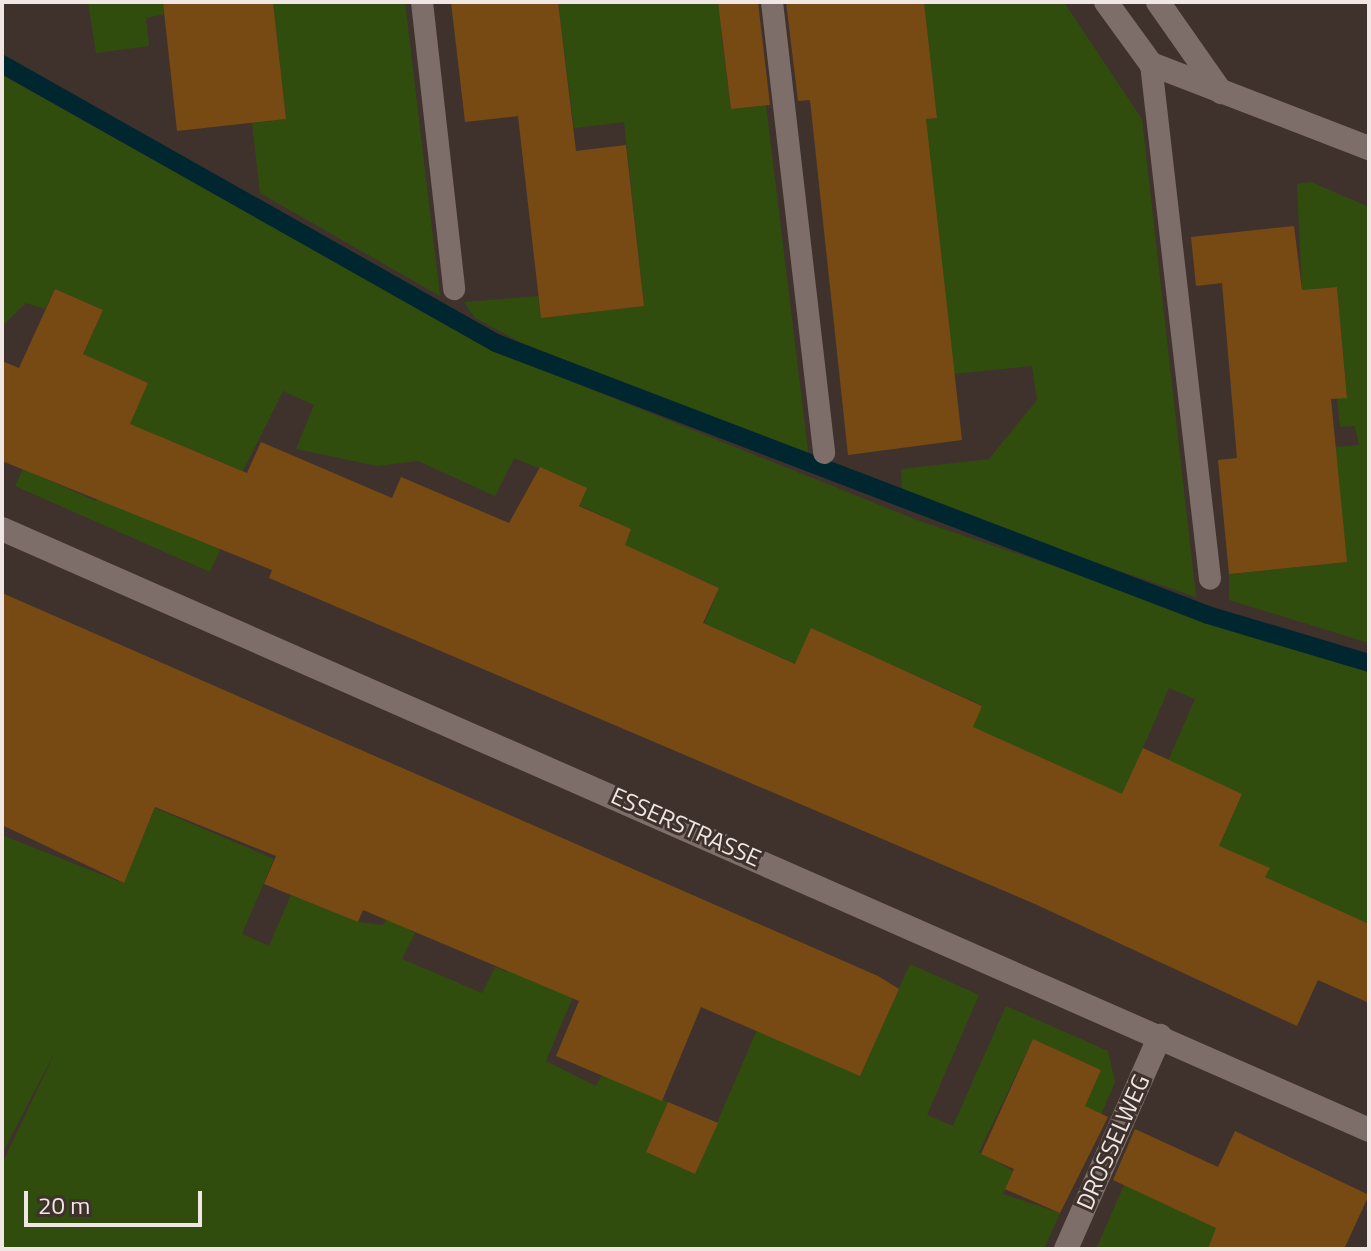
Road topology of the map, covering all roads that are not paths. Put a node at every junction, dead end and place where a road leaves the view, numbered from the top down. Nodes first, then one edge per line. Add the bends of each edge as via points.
1 (422, 2) edge
2 (772, 2) edge
3 (1106, 2) edge
4 (1158, 2) edge
5 (1151, 64) junction
6 (1221, 92) junction
7 (1369, 148) edge
8 (454, 289) dead end
9 (824, 453) dead end
10 (2, 529) edge
11 (1210, 579) dead end
12 (1160, 1036) junction
13 (1369, 1130) edge
14 (1066, 1249) edge

1 - 8 lane
2 - 9 lane
3 - 5 street
4 - 6 street
5 - 6 street
5 - 11 lane
6 - 7 street
10 - 12 street, ESSERSTRASSE
12 - 13 street, ESSERSTRASSE
12 - 14 street, DROSSELWEG

